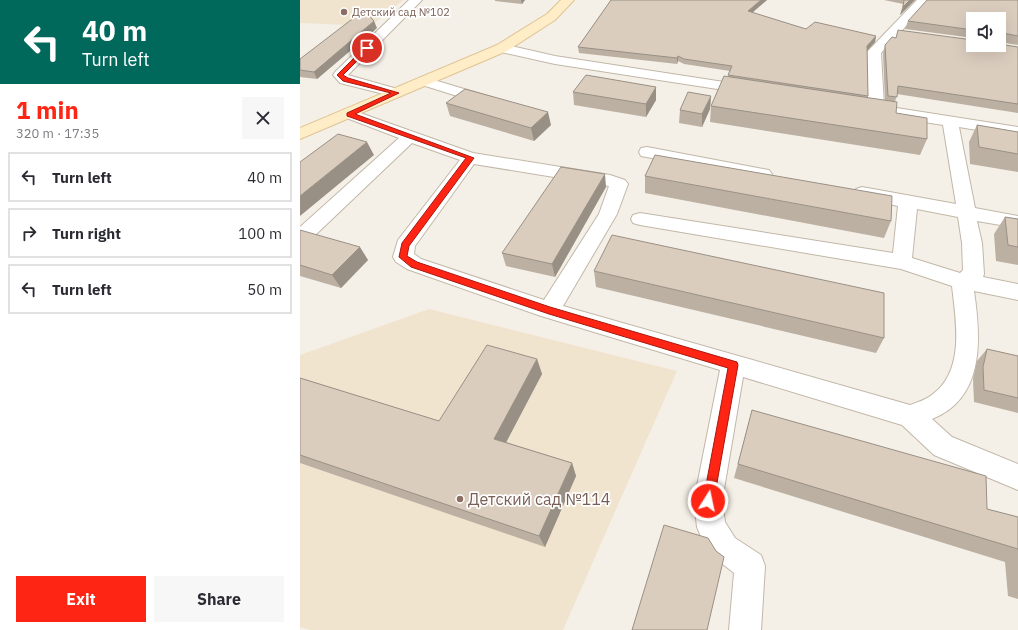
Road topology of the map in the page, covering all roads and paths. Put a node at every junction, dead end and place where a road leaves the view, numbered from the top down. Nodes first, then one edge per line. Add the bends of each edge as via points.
1 (416, 0) edge
2 (568, 0) edge
3 (924, 0) edge
4 (892, 33) junction
5 (907, 35) edge
6 (502, 48) junction
7 (424, 81) junction
8 (766, 92) edge
9 (396, 93) junction
10 (503, 105) edge
11 (852, 105) edge
12 (876, 109) junction
13 (349, 114) junction
14 (950, 121) junction
15 (1018, 132) edge
16 (300, 134) edge
17 (410, 136) junction
18 (647, 152) dead end
19 (470, 158) junction
20 (778, 177) edge
21 (847, 190) edge
22 (908, 202) junction
23 (968, 213) junction
24 (640, 219) dead end
25 (1018, 222) edge
26 (302, 236) edge
27 (902, 262) junction
28 (962, 281) junction
29 (1018, 292) edge
30 (549, 310) junction
31 (734, 365) junction
32 (910, 416) junction
33 (1018, 478) edge
34 (745, 630) edge

1 - 9 street via 340,75 345,80
2 - 6 street via 551,17
3 - 4 street
4 - 5 street
4 - 12 street via 874,52
6 - 7 street
6 - 8 street via 554,60
7 - 9 street
7 - 10 street
9 - 13 street
11 - 12 street
12 - 14 street
13 - 16 street
13 - 17 street
14 - 15 street
14 - 23 street
17 - 19 street
17 - 26 street
18 - 20 street
19 - 30 street via 405,245 403,257 414,264
19 - 30 street via 610,180 619,184 608,214
21 - 22 street
22 - 23 street
22 - 27 street
23 - 25 street
23 - 28 street via 974,274
24 - 27 street
27 - 28 street
28 - 29 street
28 - 32 street via 969,338 960,379 943,401
30 - 31 street
31 - 32 street
31 - 34 street via 708,501 711,527 725,548 750,566
32 - 33 street via 943,446

